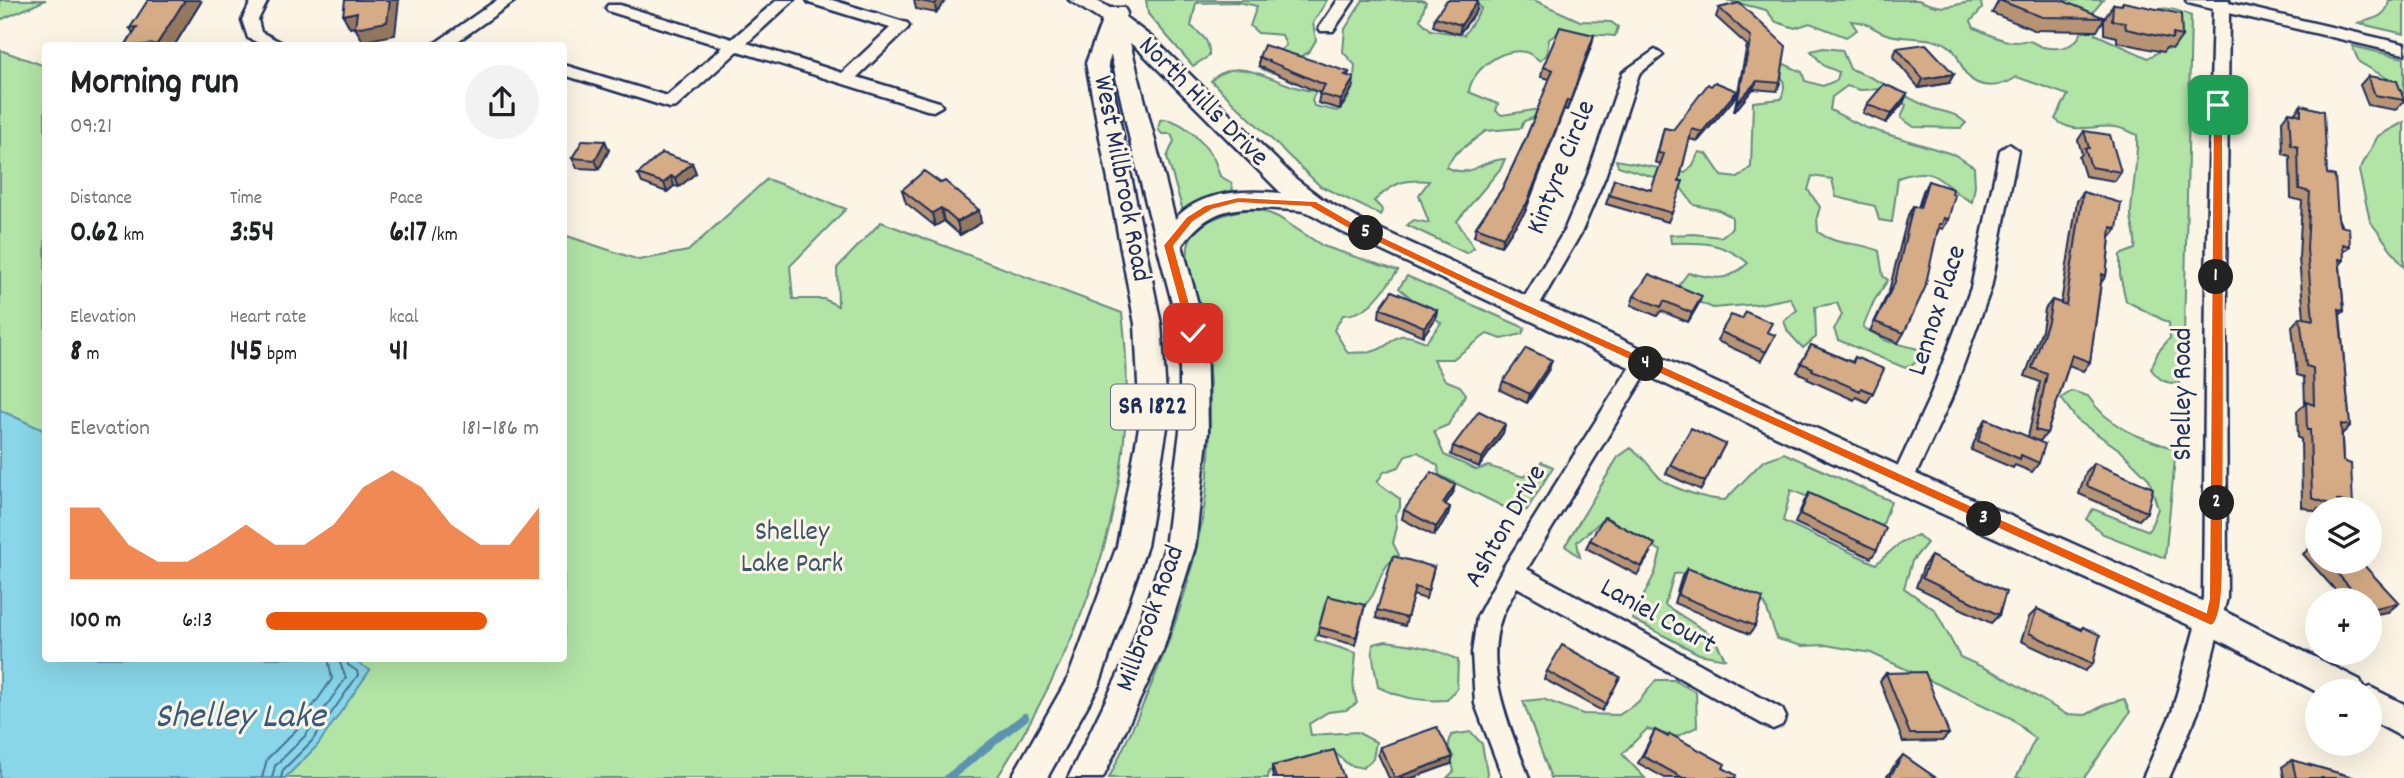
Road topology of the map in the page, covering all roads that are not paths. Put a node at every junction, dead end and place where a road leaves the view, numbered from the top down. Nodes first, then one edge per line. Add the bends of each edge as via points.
1 (260, 0) edge
2 (508, 0) edge
3 (624, 0) edge
4 (786, 0) edge
5 (815, 0) edge
6 (1080, 0) edge
7 (1346, 0) edge
8 (2194, 0) edge
9 (2221, 3) edge
10 (1116, 9) edge
11 (1327, 28) dead end
12 (270, 42) edge
13 (445, 42) edge
14 (734, 46) junction
15 (2404, 50) edge
16 (1655, 55) dead end
17 (567, 71) edge
18 (845, 79) junction
19 (933, 106) dead end
20 (2009, 150) dead end
21 (1312, 204) junction
22 (1169, 245) junction
23 (1527, 309) junction
24 (1643, 362) junction
25 (1902, 481) junction
26 (1512, 573) junction
27 (2211, 620) junction
28 (2325, 679) edge
29 (2382, 709) edge
30 (1773, 717) dead end
31 (2404, 722) edge
32 (1028, 778) edge
33 (1085, 778) edge
34 (1516, 778) edge
35 (2156, 778) edge

1 - 12 street via 250,20 254,36
2 - 13 street
3 - 14 street via 614,8
4 - 14 street
5 - 18 street via 901,26
6 - 10 main road, North Hills Drive
7 - 11 street
8 - 9 street
9 - 15 street
9 - 27 street, Shelley Road via 2217,509
10 - 21 main road, North Hills Drive via 1264,165
10 - 22 main road, Millbrook Road / SR 1822
10 - 32 main road, West Millbrook Road / SR 1822 via 1097,63 1148,324 1154,422 1132,545 1082,685
14 - 17 street via 670,103
14 - 18 street
16 - 23 street, Kintyre Circle via 1631,72 1572,233
18 - 19 street
20 - 25 street, Lennox Place via 1981,288 1940,399
21 - 22 main road via 1257,200 1220,204 1190,219
21 - 23 main road, North Hills Drive
22 - 33 main road, Millbrook Road / SR 1822 via 1193,333 1194,431 1180,547 1147,650
23 - 24 main road, North Hills Drive
24 - 25 main road, North Hills Drive
24 - 26 street, Ashton Drive
25 - 27 main road, North Hills Drive
26 - 30 street, Laniel Court
26 - 34 street, Ashton Drive via 1489,617 1484,653 1488,704
27 - 28 main road, North Hills Drive
27 - 35 street, Shelley Road via 2185,712
29 - 31 main road

